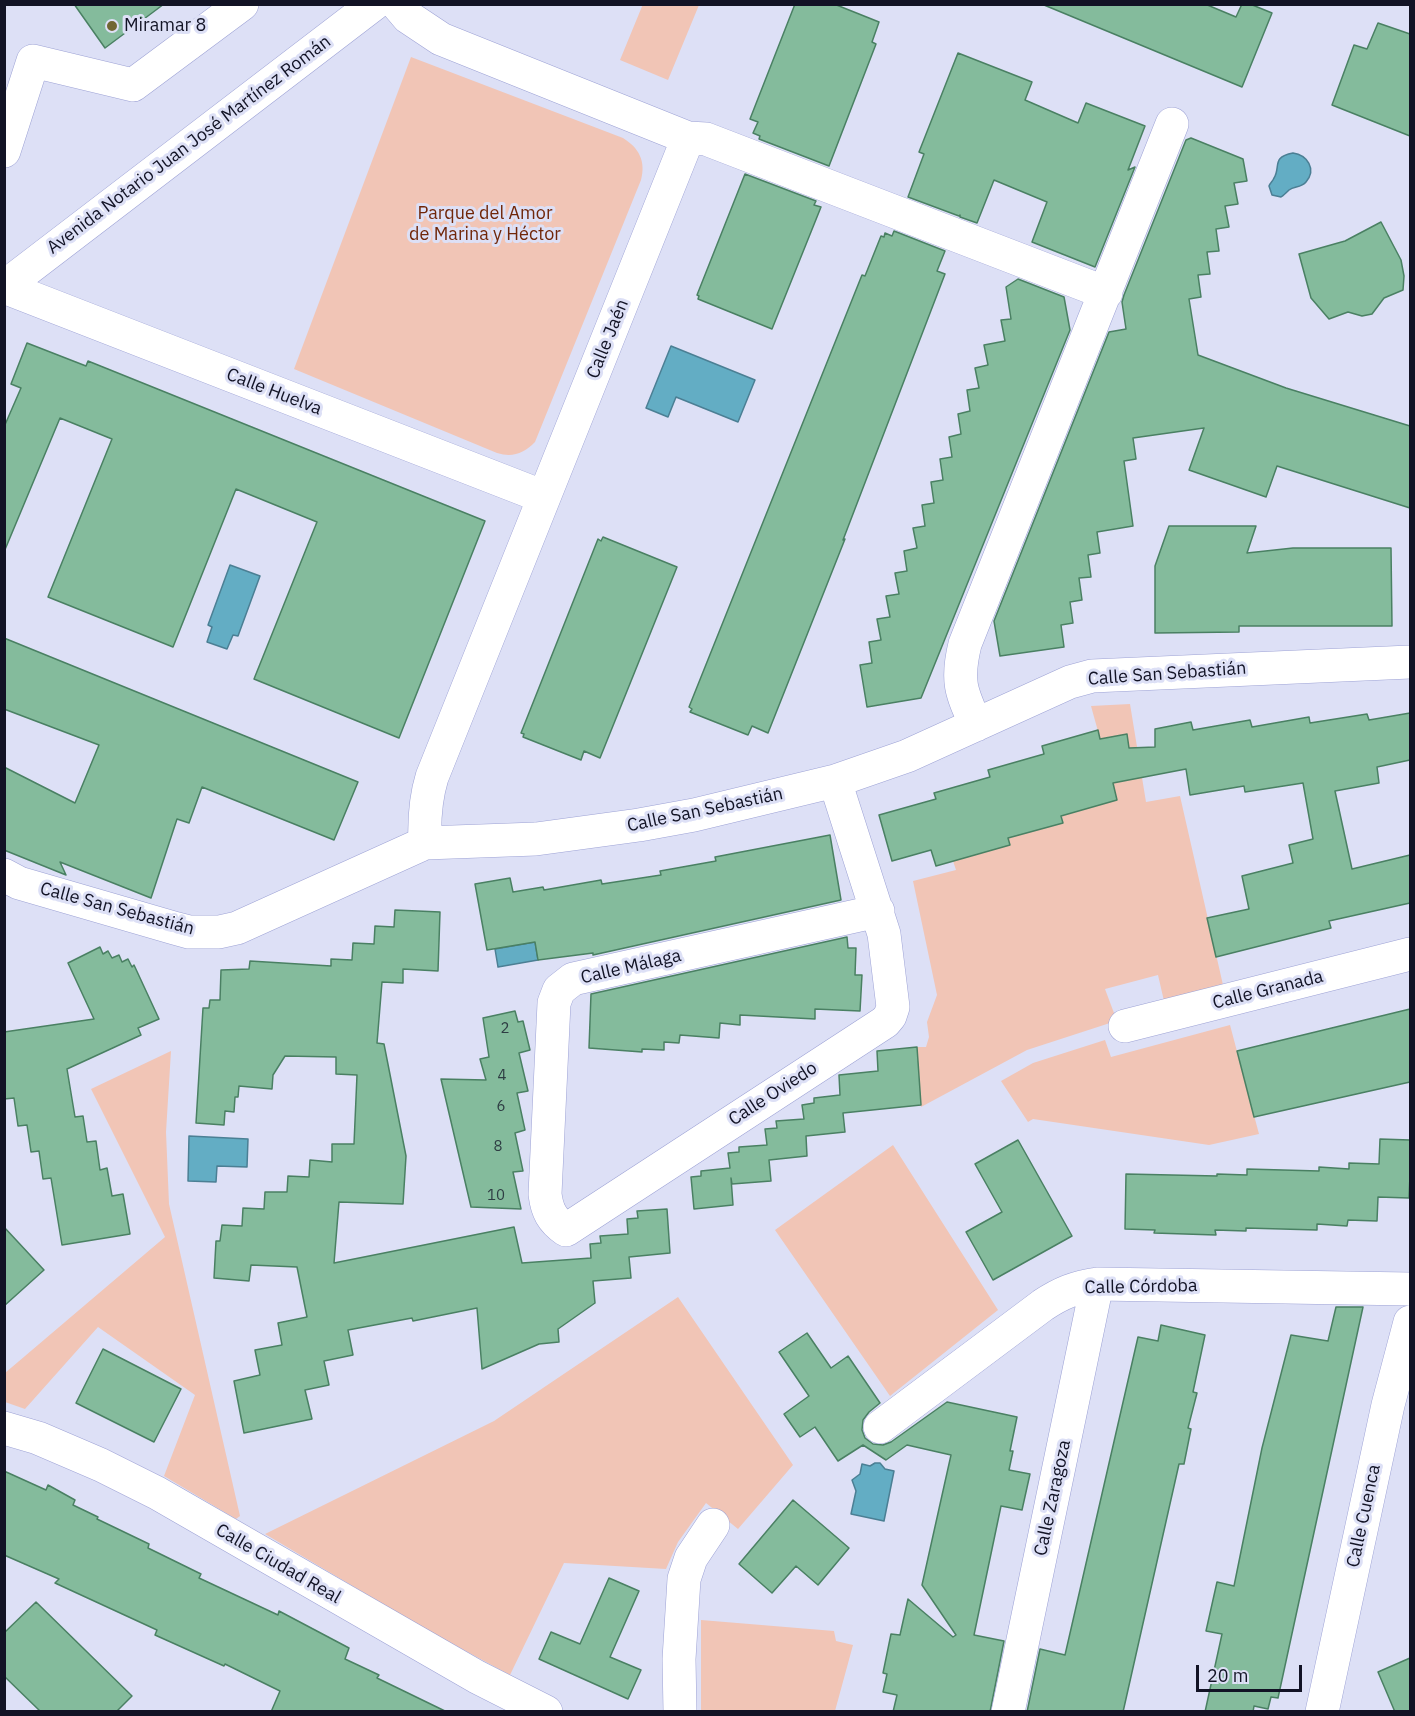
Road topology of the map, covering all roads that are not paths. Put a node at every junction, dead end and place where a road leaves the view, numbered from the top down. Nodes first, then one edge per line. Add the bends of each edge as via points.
1 (242, 4) edge
2 (374, 4) edge
3 (397, 4) edge
4 (1172, 124) dead end
5 (688, 138) junction
6 (4, 151) edge
7 (5, 287) edge
8 (1106, 293) junction
9 (544, 497) junction
10 (1410, 662) edge
11 (976, 724) junction
12 (835, 781) junction
13 (425, 843) junction
14 (4, 875) edge
15 (878, 911) junction
16 (1410, 954) edge
17 (1125, 1026) dead end
18 (566, 1230) joint
19 (1097, 1284) junction
20 (1410, 1289) edge
21 (1410, 1322) edge
22 (880, 1427) dead end
23 (4, 1428) edge
24 (713, 1525) dead end
25 (546, 1712) edge
26 (680, 1712) edge
27 (1008, 1712) edge
28 (1322, 1712) edge

1 - 6 street via 133,85 33,61
2 - 7 street, Avenida Notario Juan José Martínez Román
3 - 5 street via 408,17 441,39
4 - 8 street
5 - 8 street via 706,139
5 - 9 street, Calle Jaén
7 - 9 street, Calle Huelva
8 - 11 street via 965,644 960,669 962,695
9 - 13 street, Calle Jaén via 432,777 426,797
10 - 11 street, Calle San Sebastián via 1092,676
11 - 12 street, Calle San Sebastián via 907,756
12 - 13 street, Calle San Sebastián via 639,825 536,839
12 - 15 street, Calle Oviedo
13 - 14 street, Calle San Sebastián via 269,915 219,932 189,932 19,883
15 - 18 street, Calle Oviedo via 893,1007 885,1022
15 - 18 street, Calle Málaga via 573,979 559,990 554,1003 545,1194 551,1217
16 - 17 street, Calle Granada
19 - 20 street, Calle Córdoba
19 - 22 street, Calle Córdoba via 1062,1293
19 - 27 street, Calle Zaragoza
21 - 28 street, Calle Cuenca via 1388,1405
23 - 25 street, Calle Ciudad Real via 38,1438 147,1489 477,1677
24 - 26 street via 691,1558 684,1579

